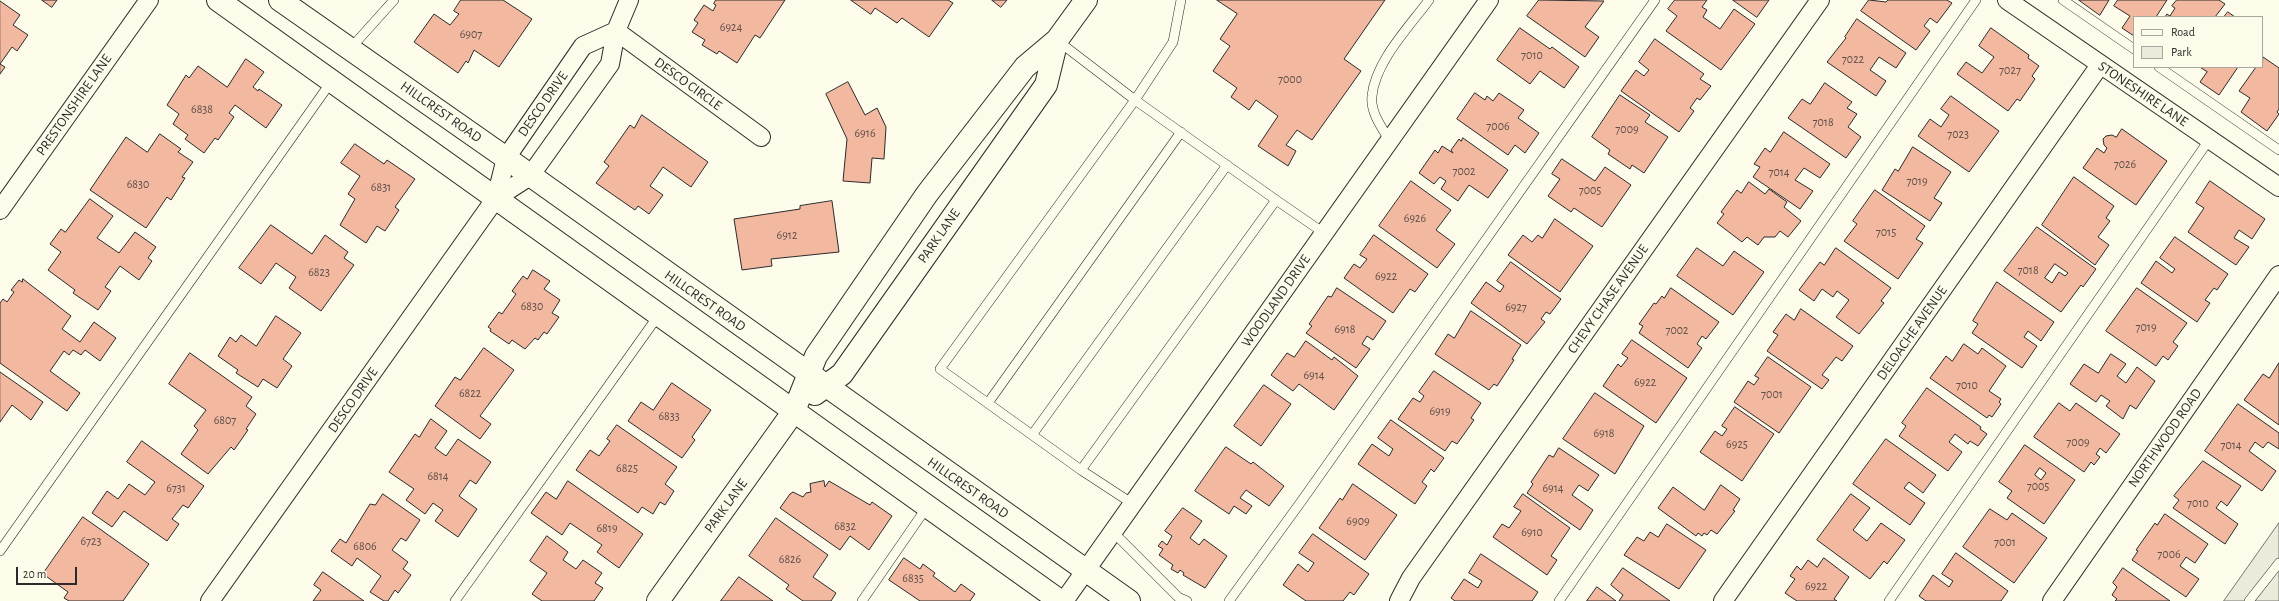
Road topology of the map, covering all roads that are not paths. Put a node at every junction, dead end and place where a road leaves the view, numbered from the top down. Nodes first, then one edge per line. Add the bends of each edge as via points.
1 (149, 0) edge
2 (218, 0) edge
3 (280, 0) edge
4 (394, 0) edge
5 (629, 0) edge
6 (1086, 0) edge
7 (1181, 0) edge
8 (1428, 0) edge
9 (1489, 0) edge
10 (1655, 0) edge
11 (1820, 0) edge
12 (1976, 0) edge
13 (2007, 0) edge
14 (2063, 0) edge
15 (616, 31) junction
16 (1057, 40) junction
17 (2133, 48) edge
18 (350, 49) junction
19 (2100, 65) junction
20 (2160, 68) edge
21 (331, 82) junction
22 (1135, 100) junction
23 (1181, 132) junction
24 (761, 136) dead end
25 (2209, 140) junction
26 (1390, 141) junction
27 (2279, 150) edge
28 (506, 158) junction
29 (1227, 165) junction
30 (530, 176) junction
31 (2279, 187) edge
32 (496, 198) junction
33 (1276, 200) junction
34 (0, 210) edge
35 (1324, 233) junction
36 (2279, 275) edge
37 (658, 316) junction
38 (817, 380) junction
39 (988, 403) junction
40 (794, 411) junction
41 (1032, 435) junction
42 (1081, 470) junction
43 (1133, 504) junction
44 (927, 507) junction
45 (1113, 532) junction
46 (0, 551) edge
47 (2279, 563) edge
48 (1085, 572) junction
49 (210, 601) edge
50 (455, 601) edge
51 (658, 601) edge
52 (862, 601) edge
53 (1060, 601) edge
54 (1064, 601) edge
55 (1129, 601) edge
56 (1187, 601) edge
57 (1229, 601) edge
58 (1399, 601) edge
59 (1559, 601) edge
60 (1723, 601) edge
61 (1889, 601) edge
62 (2052, 601) edge
63 (2249, 601) edge

1 - 34 street, PRESTONSHIRE LANE
2 - 21 main road
3 - 18 main road, HILLCREST ROAD
4 - 18 lane
5 - 15 street, DESCO DRIVE
6 - 16 main road, PARK LANE
7 - 22 lane via 1173,42
8 - 26 lane via 1380,66 1371,97 1377,120
9 - 26 street, WOODLAND DRIVE
10 - 57 lane
11 - 58 street, CHEVY CHASE AVENUE via 1411,578
12 - 59 lane
13 - 19 street, STONESHIRE LANE
14 - 17 lane
15 - 24 street, DESCO CIRCLE
15 - 28 street, DESCO DRIVE via 583,46
15 - 30 street, DESCO DRIVE via 610,64
16 - 22 lane
16 - 38 main road, PARK LANE via 1025,67 928,194 819,351
16 - 38 main road, PARK LANE via 1046,85 842,374
18 - 28 main road, HILLCREST ROAD
19 - 25 street, STONESHIRE LANE
19 - 60 street, DELOACHE AVENUE
20 - 27 lane
21 - 32 main road
21 - 46 lane
22 - 23 lane
22 - 39 lane via 940,369
23 - 29 lane
23 - 39 lane
25 - 31 street, STONESHIRE LANE
25 - 61 lane
26 - 35 street, WOODLAND DRIVE
28 - 30 main road, HILLCREST ROAD
28 - 32 street, DESCO DRIVE
29 - 33 lane
29 - 41 lane
30 - 32 street, DESCO DRIVE
30 - 38 main road, HILLCREST ROAD
32 - 37 main road
32 - 49 street, DESCO DRIVE
33 - 35 lane
33 - 42 lane
35 - 43 street, WOODLAND DRIVE
36 - 62 street, NORTHWOOD ROAD
37 - 40 main road
37 - 50 lane
38 - 40 main road, PARK LANE
38 - 48 main road, HILLCREST ROAD
39 - 41 lane
40 - 44 main road
40 - 51 main road, PARK LANE
41 - 42 lane
42 - 43 lane
43 - 45 street, WOODLAND DRIVE
44 - 52 lane
44 - 53 main road
45 - 48 street, WOODLAND DRIVE
45 - 56 lane via 1178,597
47 - 63 lane
48 - 54 street, WOODLAND DRIVE
48 - 55 main road, HILLCREST ROAD

